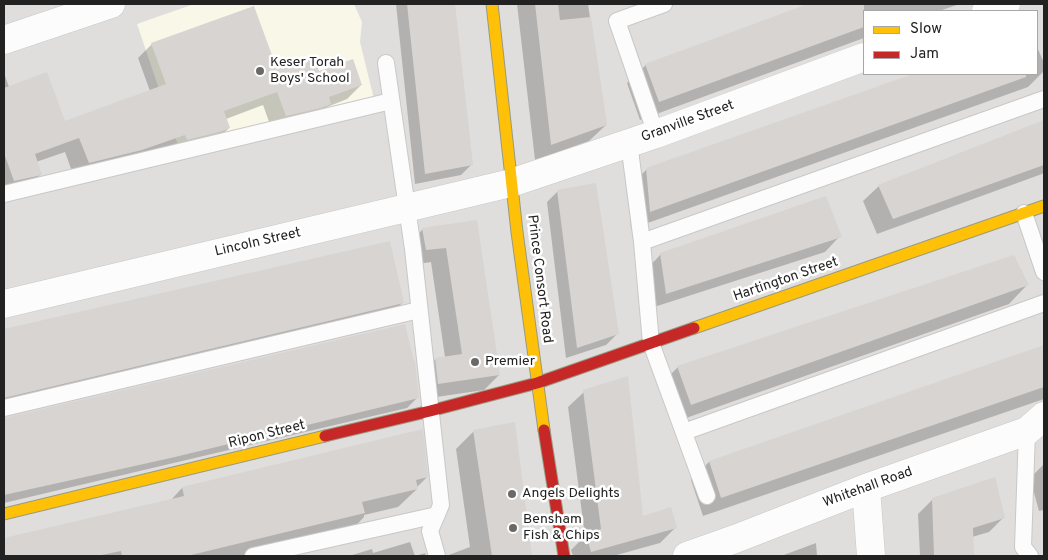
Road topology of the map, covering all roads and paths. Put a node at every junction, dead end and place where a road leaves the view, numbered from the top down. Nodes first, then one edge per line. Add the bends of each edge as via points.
1 (111, 4) edge
2 (492, 4) edge
3 (664, 4) edge
4 (1006, 4) edge
5 (989, 10) edge
6 (4, 40) edge
7 (863, 57) edge
8 (386, 63) dead end
9 (1044, 99) edge
10 (391, 101) junction
11 (656, 134) junction
12 (630, 143) junction
13 (511, 183) junction
14 (4, 194) edge
15 (1044, 206) edge
16 (406, 208) junction
17 (1024, 213) junction
18 (642, 242) junction
19 (1044, 272) edge
20 (1044, 303) edge
21 (4, 304) edge
22 (419, 310) junction
23 (651, 343) junction
24 (537, 383) junction
25 (4, 408) edge
26 (430, 411) junction
27 (1036, 423) edge
28 (684, 432) junction
29 (866, 488) junction
30 (707, 496) dead end
31 (4, 514) edge
32 (437, 515) junction
33 (736, 548) edge
34 (254, 556) edge
35 (437, 556) edge
36 (564, 556) edge
37 (687, 556) edge
38 (870, 556) edge
39 (1030, 556) edge

1 - 6 street
2 - 13 street, Prince Consort Road
3 - 11 lane via 616,21
4 - 5 street
7 - 11 street, Granville Street
8 - 10 lane
9 - 18 lane
10 - 14 lane
10 - 16 lane
11 - 12 street, Granville Street
12 - 13 street, Granville Street
12 - 18 lane
13 - 16 street, Lincoln Street
13 - 24 street, Prince Consort Road
15 - 17 street, Hartington Street
16 - 21 street, Lincoln Street
16 - 22 lane
17 - 19 lane
17 - 23 street, Hartington Street
18 - 23 lane
20 - 28 lane
22 - 25 lane
22 - 26 lane
23 - 24 street, Hartington Street
23 - 28 lane
24 - 26 street, Ripon Street
24 - 36 street, Prince Consort Road
26 - 31 street, Ripon Street
26 - 32 lane via 441,505
27 - 29 street, Whitehall Road
27 - 39 lane via 1023,547
28 - 30 lane
29 - 33 street, Whitehall Road
29 - 38 street
32 - 34 lane
32 - 35 lane via 430,531
33 - 37 street, Whitehall Road

